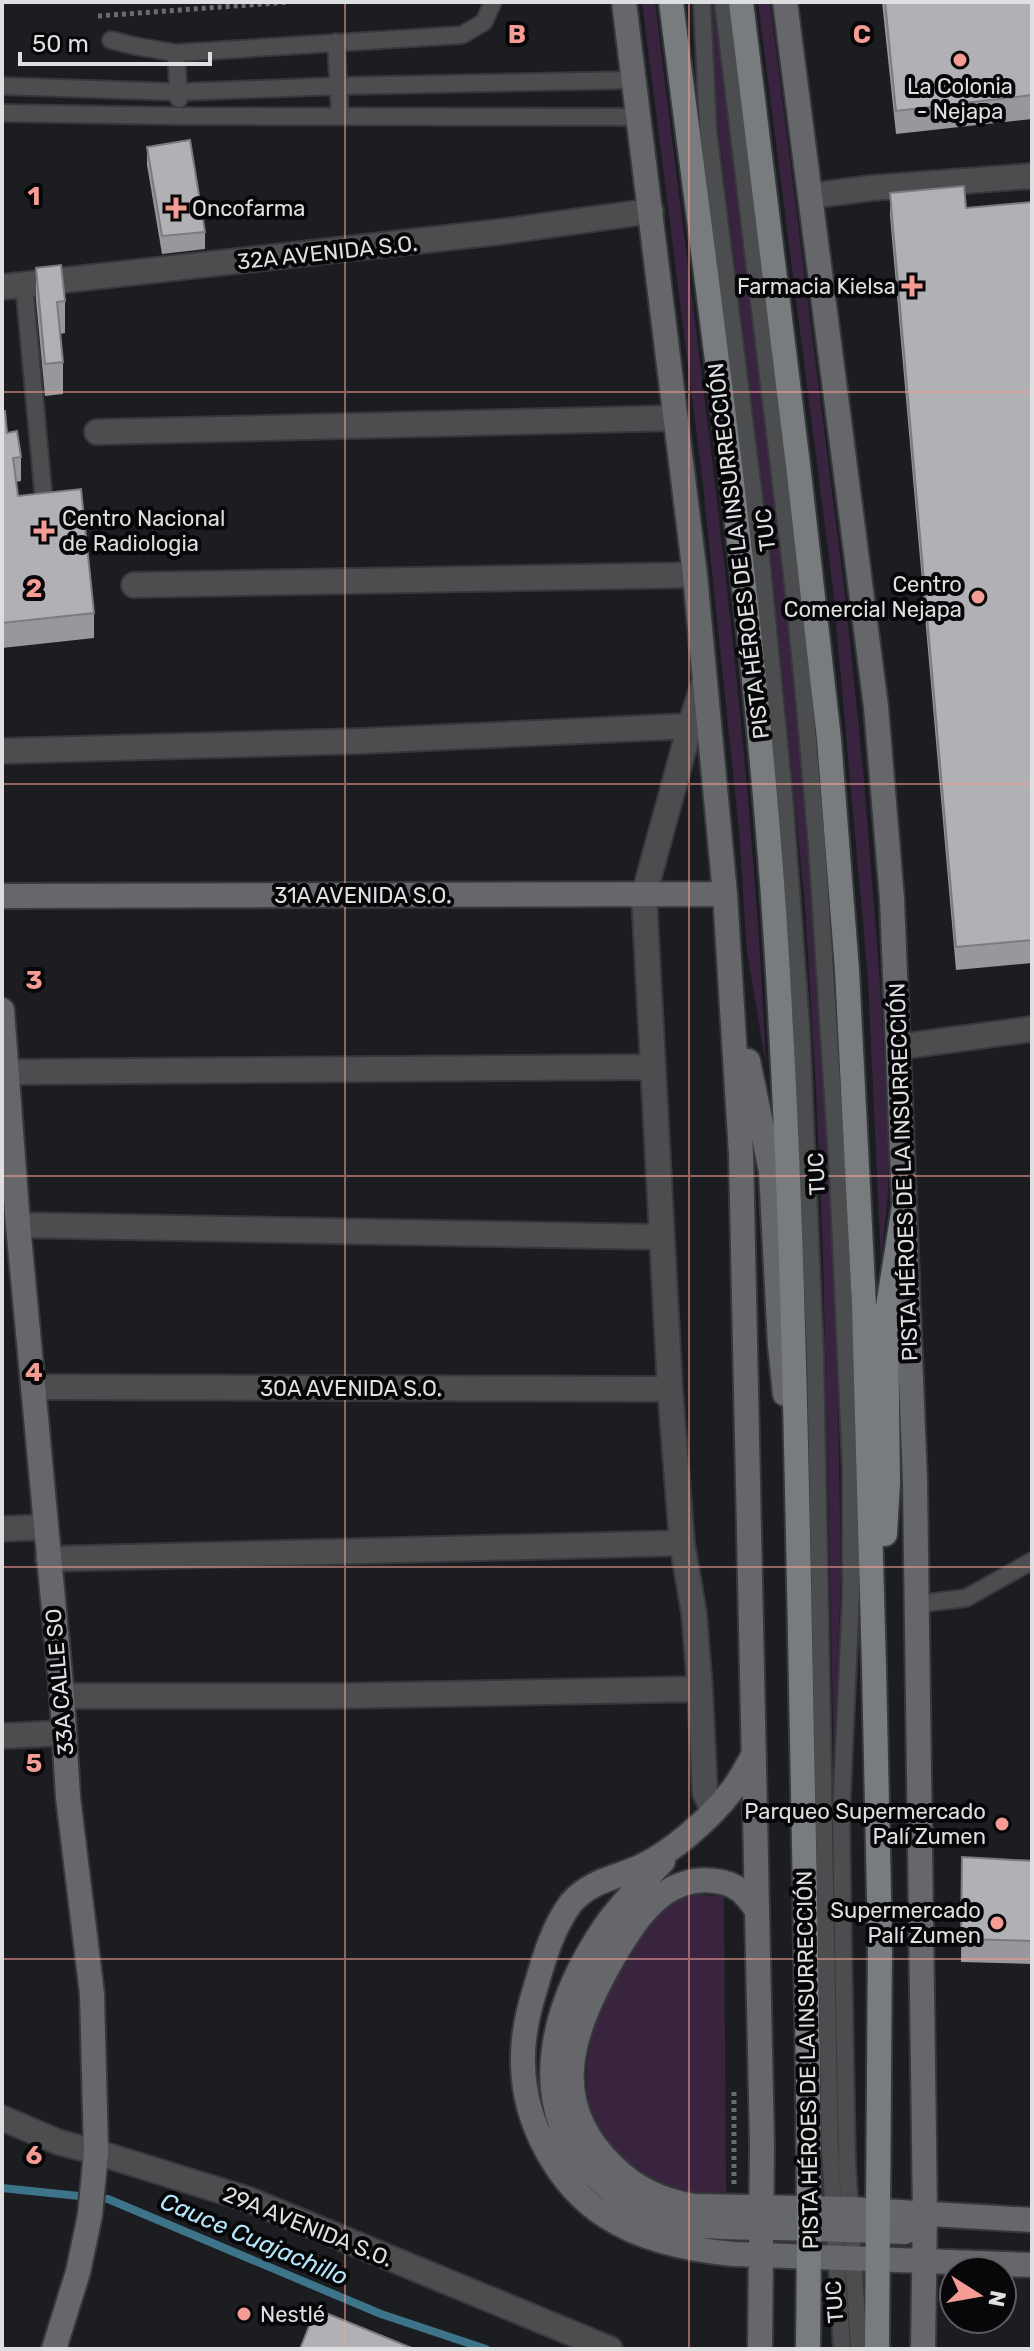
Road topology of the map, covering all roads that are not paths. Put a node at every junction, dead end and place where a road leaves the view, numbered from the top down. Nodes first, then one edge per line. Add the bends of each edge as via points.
1 (493, 2) edge
2 (624, 2) edge
3 (671, 2) edge
4 (702, 2) edge
5 (723, 2) edge
6 (741, 2) edge
7 (785, 2) edge
8 (111, 40) dead end
9 (336, 42) junction
10 (176, 53) junction
11 (634, 80) junction
12 (2, 86) edge
13 (337, 86) junction
14 (179, 92) junction
15 (2, 113) edge
16 (180, 116) junction
17 (340, 116) junction
18 (639, 117) junction
19 (1032, 176) edge
20 (811, 196) junction
21 (651, 211) junction
22 (13, 286) edge
23 (676, 418) junction
24 (97, 432) dead end
25 (43, 490) edge
26 (695, 575) junction
27 (134, 585) dead end
28 (704, 683) junction
29 (690, 726) junction
30 (2, 751) edge
31 (725, 894) junction
32 (644, 895) junction
33 (2, 896) edge
34 (730, 981) junction
35 (2, 1010) edge
36 (1032, 1029) edge
37 (898, 1047) junction
38 (653, 1067) junction
39 (8, 1072) junction
40 (904, 1206) junction
41 (18, 1225) junction
42 (661, 1237) junction
43 (33, 1387) junction
44 (670, 1389) junction
45 (798, 1524) junction
46 (46, 1527) junction
47 (2, 1529) edge
48 (682, 1543) junction
49 (48, 1559) junction
50 (1032, 1561) edge
51 (917, 1604) junction
52 (874, 1668) junction
53 (700, 1689) junction
54 (62, 1696) junction
55 (64, 1733) junction
56 (2, 1736) edge
57 (754, 1754) junction
58 (713, 1810) junction
59 (680, 1842) junction
60 (591, 1885) junction
61 (628, 1897) junction
62 (757, 1910) junction
63 (631, 1931) junction
64 (2, 2118) edge
65 (95, 2161) junction
66 (925, 2213) junction
67 (761, 2218) junction
68 (832, 2219) junction
69 (1032, 2220) edge
70 (880, 2221) junction
71 (761, 2255) junction
72 (809, 2256) junction
73 (845, 2258) junction
74 (879, 2259) junction
75 (935, 2260) junction
76 (1032, 2265) edge
77 (54, 2349) edge
78 (610, 2349) edge
79 (760, 2349) edge
80 (808, 2349) edge
81 (842, 2349) edge
82 (859, 2349) edge
83 (877, 2349) edge
84 (923, 2349) edge

1 - 9 lane via 484,22 462,35
2 - 11 street, PISTA HÉROES DE LA INSURRECCIÓN
3 - 45 main road, PISTA HÉROES DE LA INSURRECCIÓN via 760,743 780,1022
4 - 68 lane, TUC via 708,130 760,546 801,1026 815,1352
5 - 68 lane, TUC via 801,660 838,1176 851,1595 841,1816 847,2164
6 - 52 main road, PISTA HÉROES DE LA INSURRECCIÓN via 829,739 859,1198
7 - 20 street, PISTA HÉROES DE LA INSURRECCIÓN
8 - 10 lane
9 - 10 lane
9 - 13 lane
10 - 14 lane
11 - 13 lane
11 - 18 street, PISTA HÉROES DE LA INSURRECCIÓN
12 - 14 lane
13 - 14 lane
13 - 17 lane
14 - 16 lane
15 - 16 lane
16 - 17 lane
17 - 18 lane
18 - 21 street, PISTA HÉROES DE LA INSURRECCIÓN
19 - 20 street
20 - 37 street, PISTA HÉROES DE LA INSURRECCIÓN via 876,707
21 - 22 street, 32A AVENIDA S.O.
21 - 23 street, PISTA HÉROES DE LA INSURRECCIÓN
22 - 25 lane
23 - 24 street
23 - 26 street, PISTA HÉROES DE LA INSURRECCIÓN
26 - 27 street
26 - 28 street, PISTA HÉROES DE LA INSURRECCIÓN
28 - 29 street
28 - 31 street, PISTA HÉROES DE LA INSURRECCIÓN
29 - 30 street
29 - 32 street
31 - 32 street, 31A AVENIDA S.O.
31 - 34 street, PISTA HÉROES DE LA INSURRECCIÓN
32 - 33 street, 31A AVENIDA S.O.
32 - 38 street
34 - 45 street via 771,1171 780,1345
34 - 57 street, PISTA HÉROES DE LA INSURRECCIÓN via 741,1154
35 - 39 street, 33A CALLE SO
36 - 37 street
37 - 40 street, PISTA HÉROES DE LA INSURRECCIÓN
38 - 39 street
38 - 42 street
39 - 41 street, 33A CALLE SO
40 - 51 street, PISTA HÉROES DE LA INSURRECCIÓN
40 - 52 main road via 886,1319 888,1483
41 - 42 street
41 - 43 street, 33A CALLE SO
42 - 44 street
43 - 44 street, 30A AVENIDA S.O.
43 - 46 street, 33A CALLE SO
44 - 48 street
45 - 68 main road, PISTA HÉROES DE LA INSURRECCIÓN
46 - 47 street
46 - 49 street, 33A CALLE SO
48 - 49 street
48 - 53 street
49 - 54 street, 33A CALLE SO
50 - 51 lane via 966,1598
51 - 66 street, PISTA HÉROES DE LA INSURRECCIÓN
52 - 70 main road, PISTA HÉROES DE LA INSURRECCIÓN
53 - 54 street
53 - 58 street via 705,1793
54 - 55 street, 33A CALLE SO
55 - 56 street
55 - 65 street, 33A CALLE SO via 92,1994
57 - 58 street via 732,1791
57 - 62 street, PISTA HÉROES DE LA INSURRECCIÓN
58 - 59 street
59 - 60 street via 637,1868
59 - 61 street
60 - 61 street
60 - 71 street via 569,1906 551,1938 528,2017 524,2082 538,2134 566,2179 606,2217 684,2247
61 - 63 street via 636,1907
61 - 67 street via 582,1967 557,2029 551,2066 559,2120 569,2143 604,2185 650,2214 693,2224
62 - 63 street via 728,1884 682,1884 663,1895
62 - 67 street, PISTA HÉROES DE LA INSURRECCIÓN
63 - 67 street via 580,2024 571,2072 579,2121 605,2159 643,2190
64 - 65 street, 29A AVENIDA S.O.
65 - 77 street, 33A CALLE SO via 78,2272
65 - 78 street, 29A AVENIDA S.O. via 247,2199
66 - 69 street
66 - 70 street
66 - 75 street, PISTA HÉROES DE LA INSURRECCIÓN
67 - 68 street
67 - 71 street, PISTA HÉROES DE LA INSURRECCIÓN
68 - 70 street
68 - 72 main road, PISTA HÉROES DE LA INSURRECCIÓN
68 - 73 lane, TUC
70 - 74 main road, PISTA HÉROES DE LA INSURRECCIÓN
71 - 72 street
71 - 79 street, PISTA HÉROES DE LA INSURRECCIÓN
72 - 73 street
72 - 80 main road, PISTA HÉROES DE LA INSURRECCIÓN
73 - 74 street
73 - 81 lane, TUC
73 - 82 lane, TUC
74 - 75 street
74 - 83 main road, PISTA HÉROES DE LA INSURRECCIÓN
75 - 76 street
75 - 84 street, PISTA HÉROES DE LA INSURRECCIÓN

